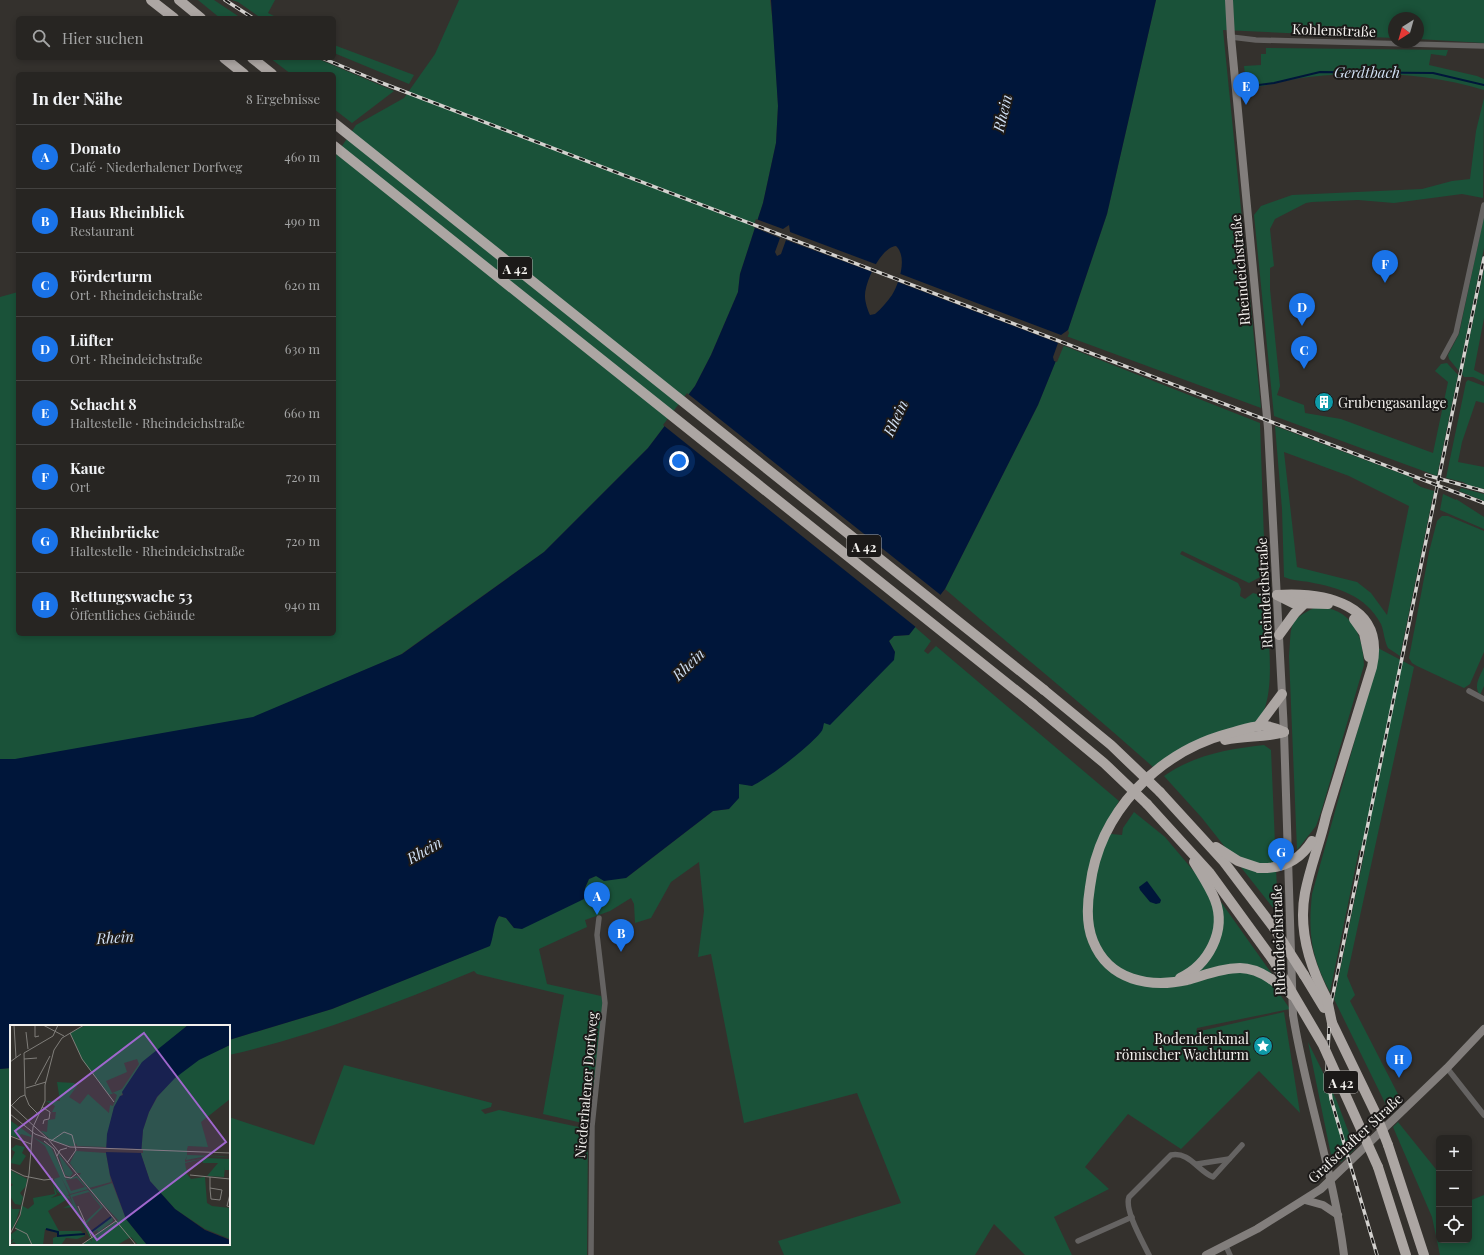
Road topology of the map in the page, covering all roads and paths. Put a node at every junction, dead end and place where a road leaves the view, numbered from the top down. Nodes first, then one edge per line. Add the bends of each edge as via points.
1 (151, 0) edge
2 (179, 0) edge
3 (1229, 0) edge
4 (171, 16) edge
5 (199, 16) edge
6 (1231, 37) junction
7 (1484, 46) edge
8 (226, 60) edge
9 (254, 60) edge
10 (242, 72) edge
11 (270, 72) edge
12 (336, 126) edge
13 (336, 148) edge
14 (1484, 205) edge
15 (1443, 357) dead end
16 (1277, 594) junction
17 (1303, 605) junction
18 (1279, 635) junction
19 (1368, 677) junction
20 (1469, 692) dead end
21 (1282, 694) junction
22 (1484, 699) edge
23 (1259, 725) junction
24 (1284, 732) junction
25 (1189, 750) junction
26 (1326, 816) junction
27 (1176, 833) junction
28 (1203, 838) junction
29 (599, 918) dead end
30 (1173, 981) junction
31 (1298, 1000) junction
32 (1326, 1003) junction
33 (1484, 1029) edge
34 (1447, 1068) junction
35 (1484, 1115) edge
36 (1242, 1145) dead end
37 (1229, 1159) junction
38 (1216, 1161) junction
39 (1197, 1164) junction
40 (1218, 1172) junction
41 (1330, 1181) junction
42 (1305, 1200) junction
43 (1338, 1215) junction
44 (1132, 1217) junction
45 (1078, 1241) dead end
46 (1226, 1246) junction
47 (591, 1255) edge
48 (1149, 1255) edge
49 (1206, 1255) edge
50 (1230, 1255) edge
51 (1344, 1255) edge
52 (1406, 1255) edge
53 (1424, 1255) edge

1 - 4 highway
2 - 5 highway
3 - 6 main road, Rheindeichstraße
6 - 7 street, Kohlenstraße via 1256,40
6 - 16 main road, Rheindeichstraße via 1268,428
8 - 10 highway
9 - 11 highway
12 - 28 highway, A 42, bridge via 1105,740 1160,792
13 - 27 highway, A 42, bridge via 1021,694 1104,763
14 - 15 street via 1456,333
16 - 17 highway via 1287,601
16 - 18 main road, Rheindeichstraße
16 - 19 highway via 1296,593 1327,598 1339,601 1357,612 1371,631 1374,640 1374,657
17 - 18 highway
17 - 19 highway via 1336,606 1353,617 1360,625 1366,641 1369,656
18 - 21 main road, Rheindeichstraße
19 - 26 highway
20 - 22 street
21 - 23 highway
21 - 24 main road, Rheindeichstraße
23 - 24 highway via 1274,726
23 - 25 highway via 1215,737
24 - 25 highway via 1228,740
24 - 41 main road, Rheindeichstraße via 1294,1015 1300,1058
25 - 30 highway via 1167,762 1147,778 1122,806 1098,850 1088,897 1088,921 1093,940 1102,958 1109,965 1125,977 1139,981
26 - 28 highway, bridge via 1304,852 1293,861 1280,866 1259,868 1238,861
26 - 32 highway via 1305,893 1303,931
27 - 30 highway via 1215,900 1219,911 1219,924 1215,941 1204,959 1191,972
27 - 31 highway, A 42, bridge via 1209,872 1273,960
28 - 32 highway, A 42, bridge via 1274,928 1304,975
29 - 47 street, Niederhalener Dorfweg via 597,935 606,1003 592,1126
30 - 31 highway, bridge via 1241,968 1271,979
31 - 52 highway, A 42, bridge via 1342,1084 1378,1167
32 - 53 highway, A 42, bridge via 1332,1023 1376,1114
33 - 34 main road, Grafschafter Straße
34 - 35 street
34 - 41 main road, Grafschafter Straße
36 - 37 street
37 - 38 street
37 - 40 street
38 - 39 street
38 - 40 street
39 - 40 street via 1210,1176 1213,1177
39 - 44 street via 1177,1153 1171,1155 1129,1197 1127,1201
41 - 42 main road, Grafschafter Straße
41 - 43 main road, Rheindeichstraße
42 - 43 main road via 1323,1205
42 - 46 main road, Grafschafter Straße
43 - 51 main road, Rheindeichstraße
44 - 45 street
44 - 48 street
46 - 49 main road, Grafschafter Straße
46 - 50 street

